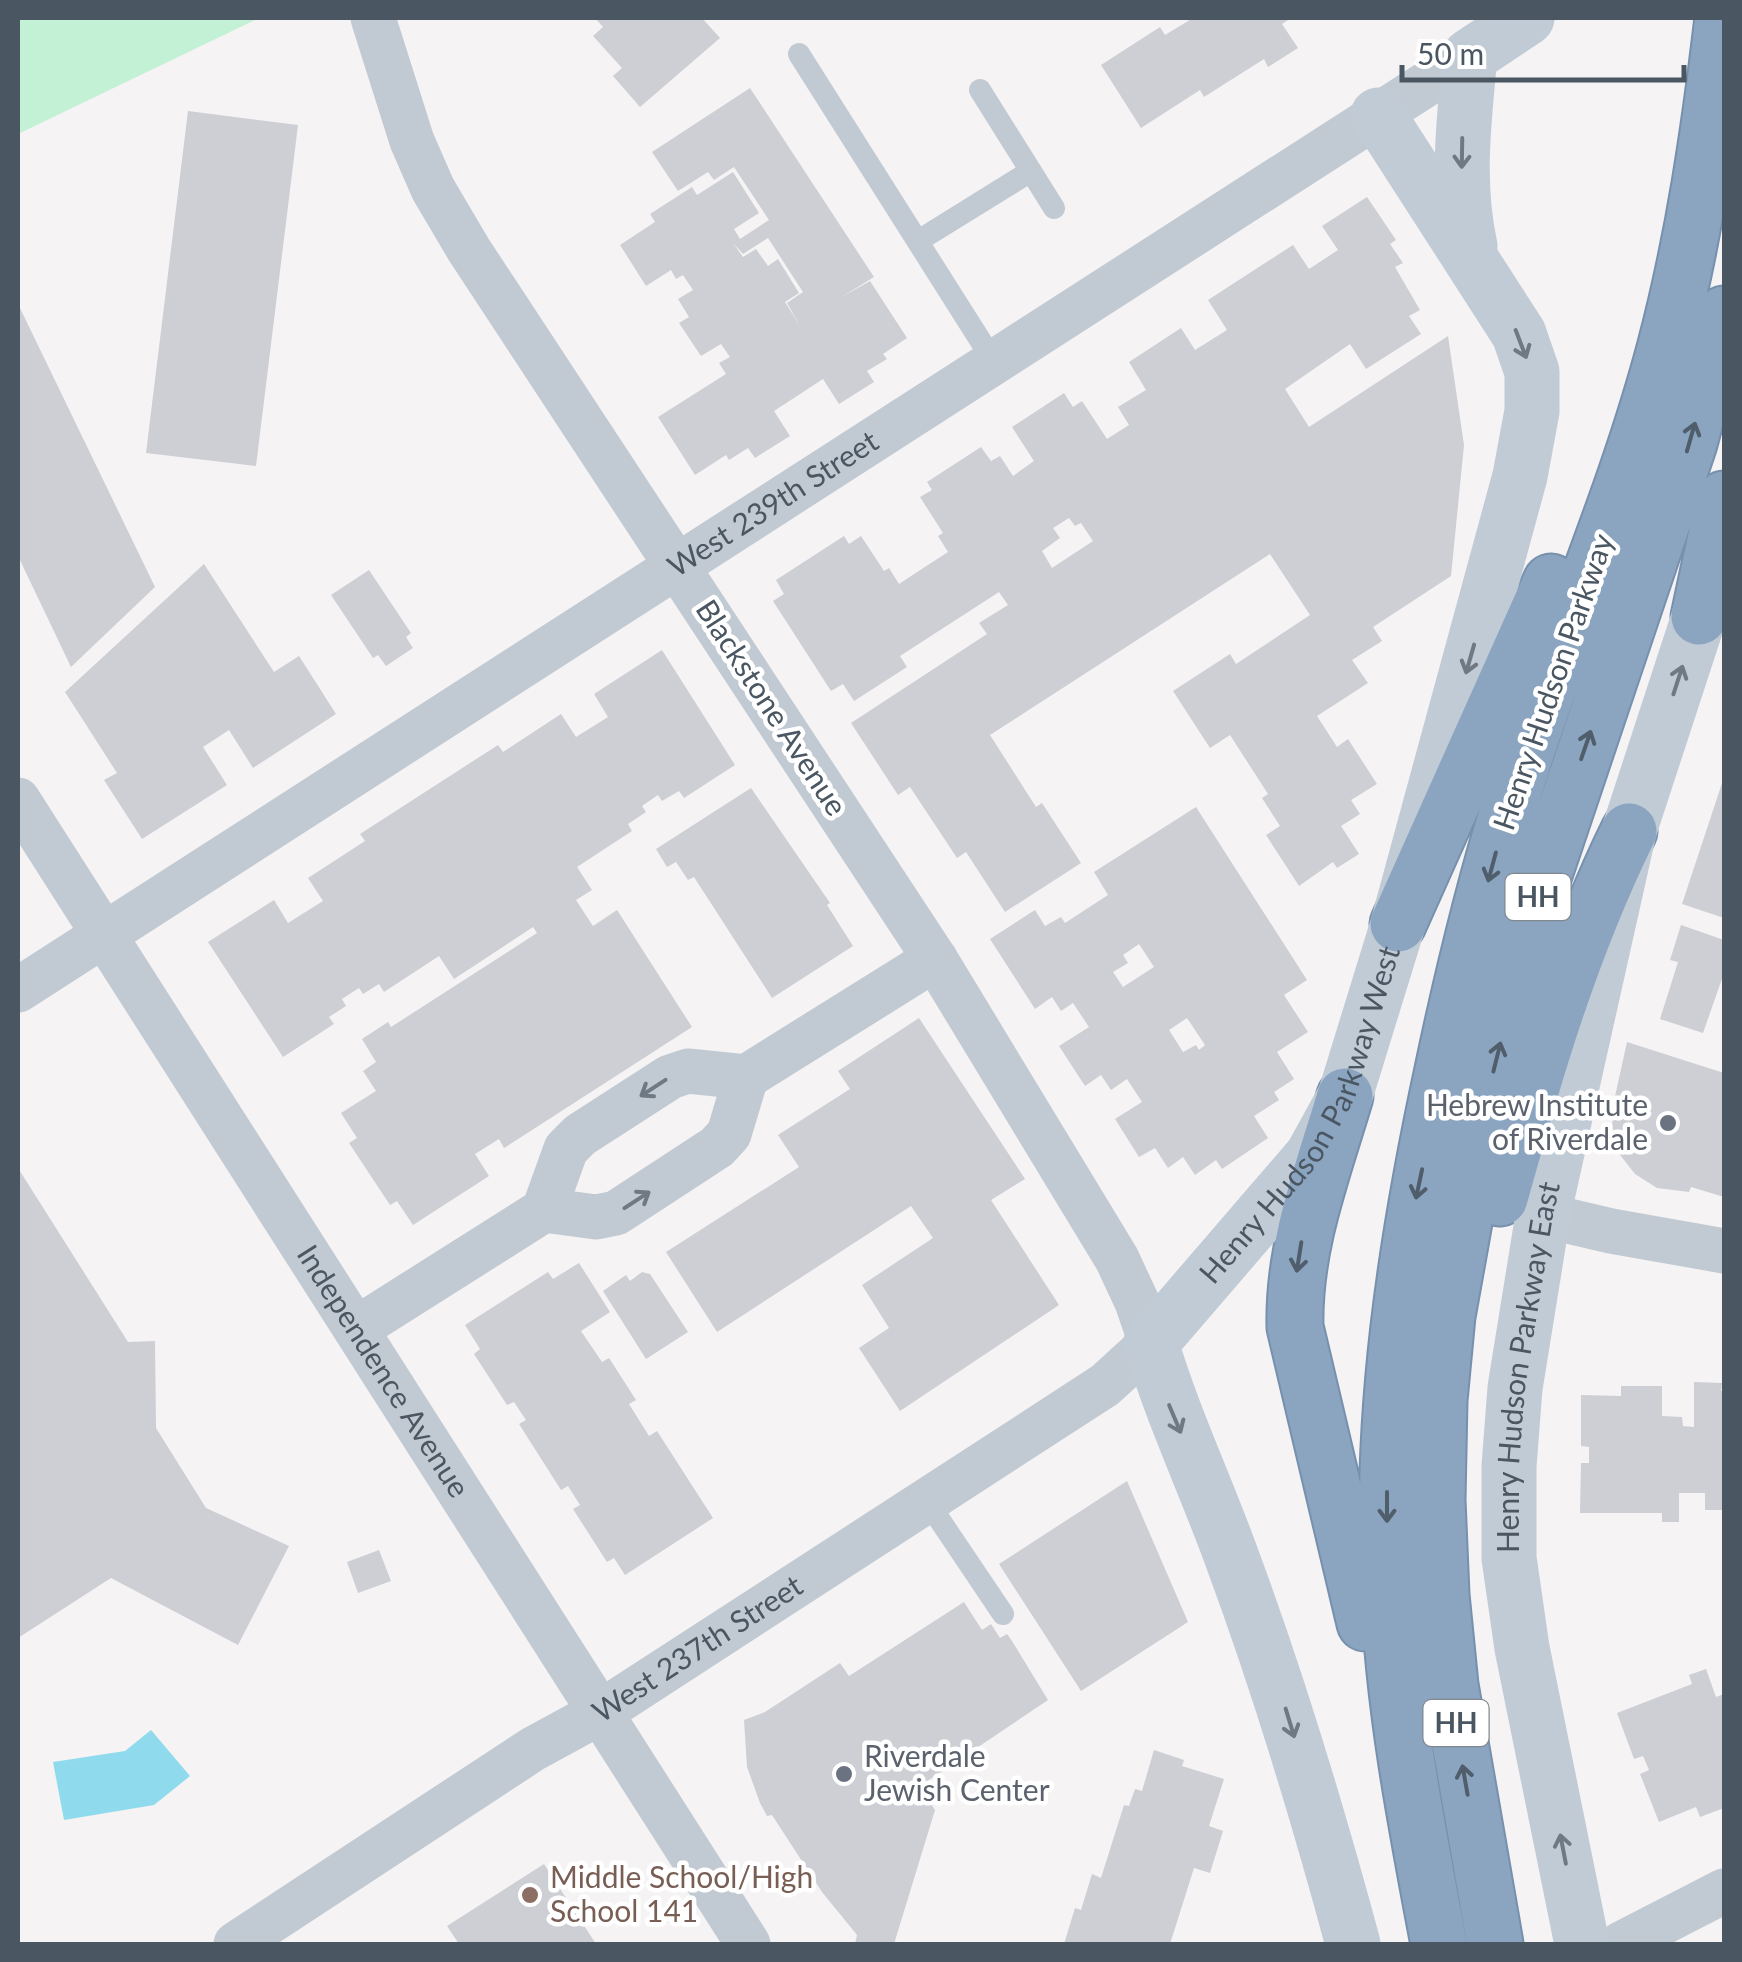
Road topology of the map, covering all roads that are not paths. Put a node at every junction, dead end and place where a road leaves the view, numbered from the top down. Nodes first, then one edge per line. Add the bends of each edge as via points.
1 (373, 18) edge
2 (1527, 18) edge
3 (1723, 18) edge
4 (799, 54) dead end
5 (1470, 56) junction
6 (980, 90) dead end
7 (1378, 115) junction
8 (1031, 171) junction
9 (1697, 207) junction
10 (1054, 208) dead end
11 (918, 241) junction
12 (1473, 259) junction
13 (1724, 314) edge
14 (994, 362) junction
15 (1724, 499) edge
16 (679, 566) junction
17 (1724, 568) edge
18 (1699, 617) junction
19 (18, 800) edge
20 (1630, 831) junction
21 (1398, 924) junction
22 (104, 937) junction
23 (936, 959) junction
24 (18, 990) edge
25 (746, 1077) junction
26 (1344, 1096) junction
27 (544, 1210) junction
28 (1542, 1215) junction
29 (1724, 1251) edge
30 (356, 1329) junction
31 (1151, 1344) junction
32 (1437, 1500) junction
33 (927, 1501) junction
34 (1003, 1614) dead end
35 (602, 1712) junction
36 (1425, 1870) junction
37 (1724, 1891) edge
38 (236, 1944) edge
39 (748, 1944) edge
40 (1353, 1944) edge
41 (1439, 1944) edge
42 (1495, 1944) edge
43 (1582, 1944) edge
44 (1620, 1944) edge

1 - 16 street, Blackstone Avenue via 433,189
2 - 5 street, West 239th Street
3 - 9 highway, Henry Hudson Parkway / HH
4 - 11 lane
5 - 7 street, West 239th Street
5 -> 12 street, Henry Hudson Parkway West via 1462,209
6 - 8 lane
7 - 12 street, Henry Hudson Parkway West
7 - 14 street, West 239th Street
8 - 10 lane
8 - 11 lane
9 - 21 highway via 1531,632
9 -> 36 highway, Henry Hudson Parkway / HH via 1629,464 1511,798 1451,1029 1412,1215 1395,1353 1387,1516 1397,1702
11 - 14 lane
12 -> 21 street, Henry Hudson Parkway West via 1519,334 1532,372 1532,411
32 -> 13 highway, Henry Hudson Parkway / HH via 1448,1316 1483,1116 1540,886 1689,444
14 - 16 street, West 239th Street
15 - 18 highway
16 - 22 street, West 239th Street
16 - 23 street, Blackstone Avenue
17 - 18 street, Henry Hudson Parkway East
20 -> 18 street, Henry Hudson Parkway East
19 - 22 street, Independence Avenue
20 - 28 street, Henry Hudson Parkway East
20 - 32 highway via 1596,898 1536,1068 1486,1253
21 - 26 street, Henry Hudson Parkway West
22 - 24 street, West 239th Street
22 - 30 street, Independence Avenue
23 - 25 street
23 - 31 street, Blackstone Avenue via 1117,1260
25 -> 27 street via 688,1071 670,1077 580,1135 566,1149
27 -> 25 street via 616,1213 717,1148 729,1134
26 - 31 street, Henry Hudson Parkway West via 1312,1156
26 -> 36 highway via 1301,1243 1295,1328
27 - 30 street
28 - 29 street
43 -> 28 street, Henry Hudson Parkway East via 1509,1558 1515,1388
30 - 35 street, Independence Avenue
31 - 33 street, West 237th Street via 1105,1384
31 -> 40 street via 1279,1687
42 -> 32 highway, Henry Hudson Parkway / HH via 1450,1685
33 - 34 lane
33 - 35 street, West 237th Street
35 - 38 street, West 237th Street via 533,1749
35 - 39 street, Independence Avenue
36 - 41 highway, Henry Hudson Parkway / HH
37 - 44 street

